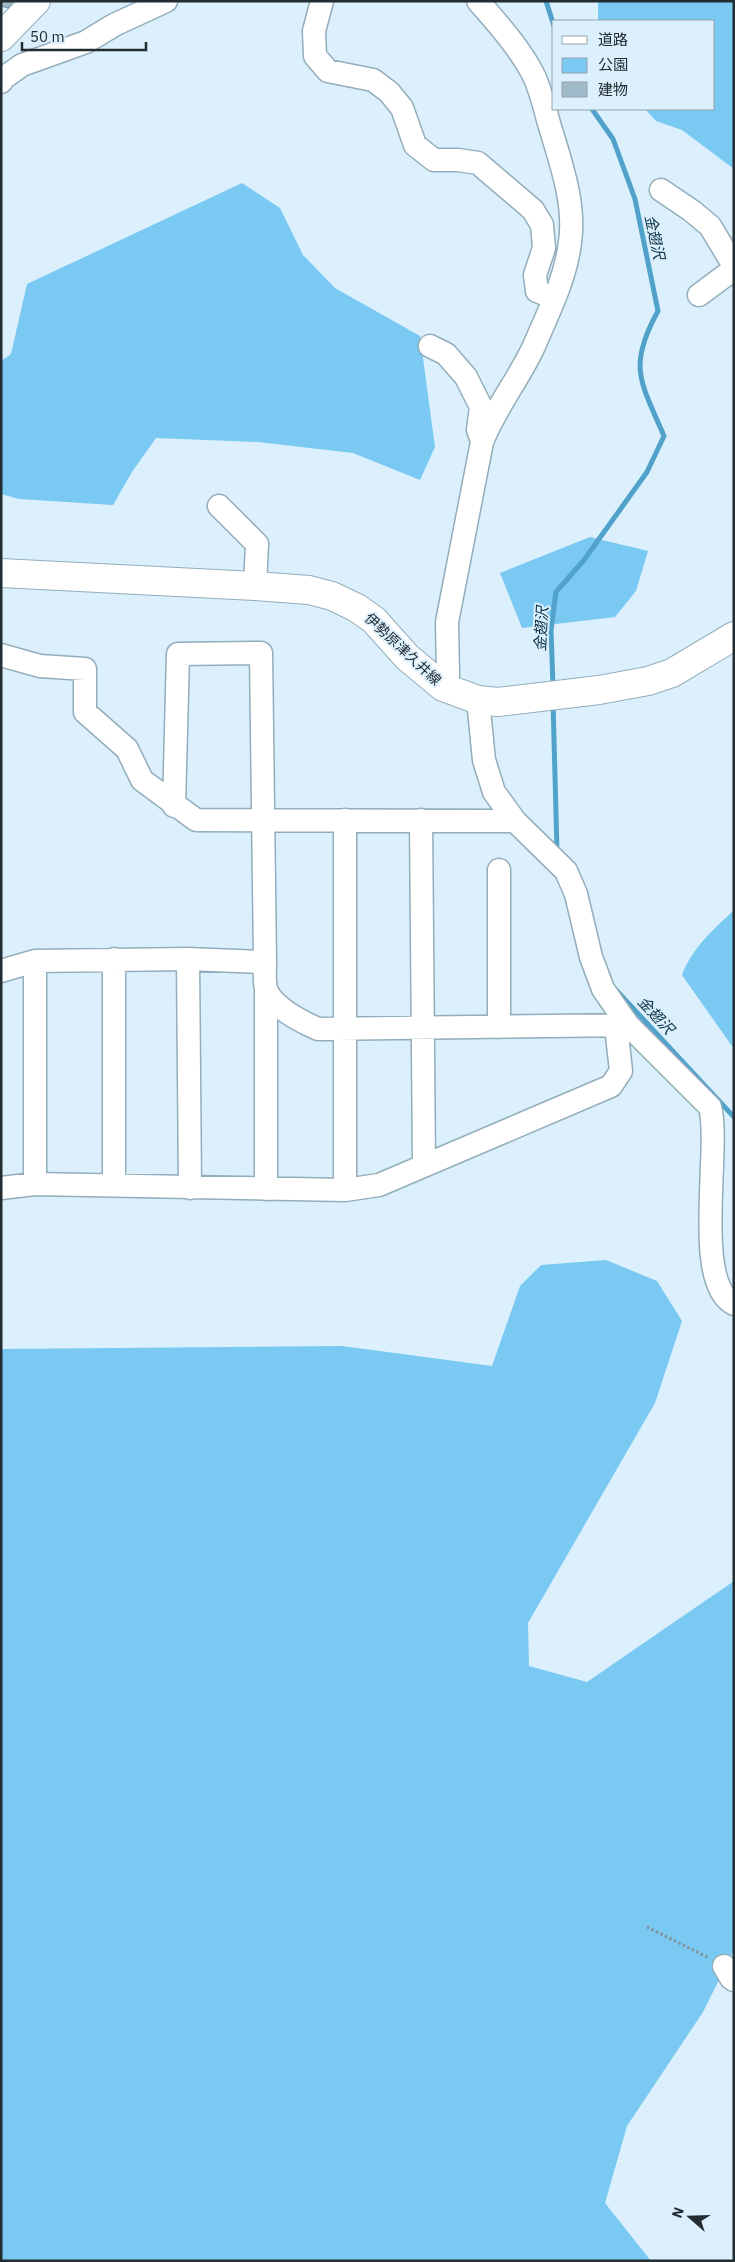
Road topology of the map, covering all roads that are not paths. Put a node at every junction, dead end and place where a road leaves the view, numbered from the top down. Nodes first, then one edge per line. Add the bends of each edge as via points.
1 (36, 1) edge
2 (166, 1) edge
3 (322, 1) edge
4 (478, 1) edge
5 (1, 37) edge
6 (1, 82) edge
7 (661, 190) dead end
8 (734, 268) edge
9 (698, 295) dead end
10 (554, 298) junction
11 (430, 346) dead end
12 (482, 442) junction
13 (219, 506) dead end
14 (1, 573) edge
15 (255, 586) junction
16 (734, 636) edge
17 (1, 655) edge
18 (443, 686) junction
19 (478, 700) junction
20 (174, 806) junction
21 (345, 820) junction
22 (421, 820) junction
23 (262, 821) junction
24 (515, 821) junction
25 (498, 870) dead end
26 (114, 959) junction
27 (188, 959) junction
28 (35, 962) junction
29 (265, 962) junction
30 (1, 970) edge
31 (266, 990) junction
32 (622, 1026) junction
33 (499, 1027) junction
34 (345, 1028) junction
35 (424, 1028) junction
36 (424, 1165) junction
37 (35, 1184) junction
38 (114, 1185) junction
39 (1, 1188) edge
40 (190, 1188) junction
41 (266, 1189) junction
42 (345, 1190) junction
43 (734, 1304) edge

1 - 5 main road
2 - 6 street via 86,42 22,65
3 - 10 street via 314,31 315,56 328,71 373,80 389,92 402,108 415,145 434,160 478,163 533,210 542,225 544,248 535,275 537,291
4 - 10 street via 533,74 561,163 571,214 571,240
7 - 8 street via 710,226
8 - 9 street
10 - 12 street via 519,377 487,428
11 - 12 street via 446,354 466,377 481,407 478,430
12 - 18 street via 448,622 448,675
13 - 15 street via 257,544
14 - 15 main road, 伊勢原津久井線
15 - 18 main road, 伊勢原津久井線 via 309,590 357,608 374,620 424,673
16 - 19 main road, 伊勢原津久井線 via 672,673 648,681 498,702
17 - 20 street via 40,666 85,669 84,712 127,749 142,780
18 - 19 main road, 伊勢原津久井線
19 - 24 street via 484,760 494,792
20 - 23 street via 196,820
20 - 23 street via 178,654 261,653
21 - 22 street
21 - 23 street
21 - 34 street
22 - 24 street
22 - 35 street
23 - 29 street
24 - 32 street via 566,871 576,894 591,956
25 - 33 street
26 - 27 street
26 - 28 street
26 - 38 street
27 - 29 street
27 - 40 street
28 - 30 street
28 - 37 street
29 - 31 street
31 - 34 street via 300,1021 318,1029
31 - 41 street
32 - 33 street
32 - 36 street via 621,1071 611,1086
32 - 43 street via 710,1107 714,1123 710,1192 715,1282 725,1300
33 - 35 street
34 - 35 street
34 - 42 street
35 - 36 street
36 - 42 street via 380,1185
37 - 38 street
37 - 39 street
38 - 40 street
40 - 41 street
41 - 42 street

